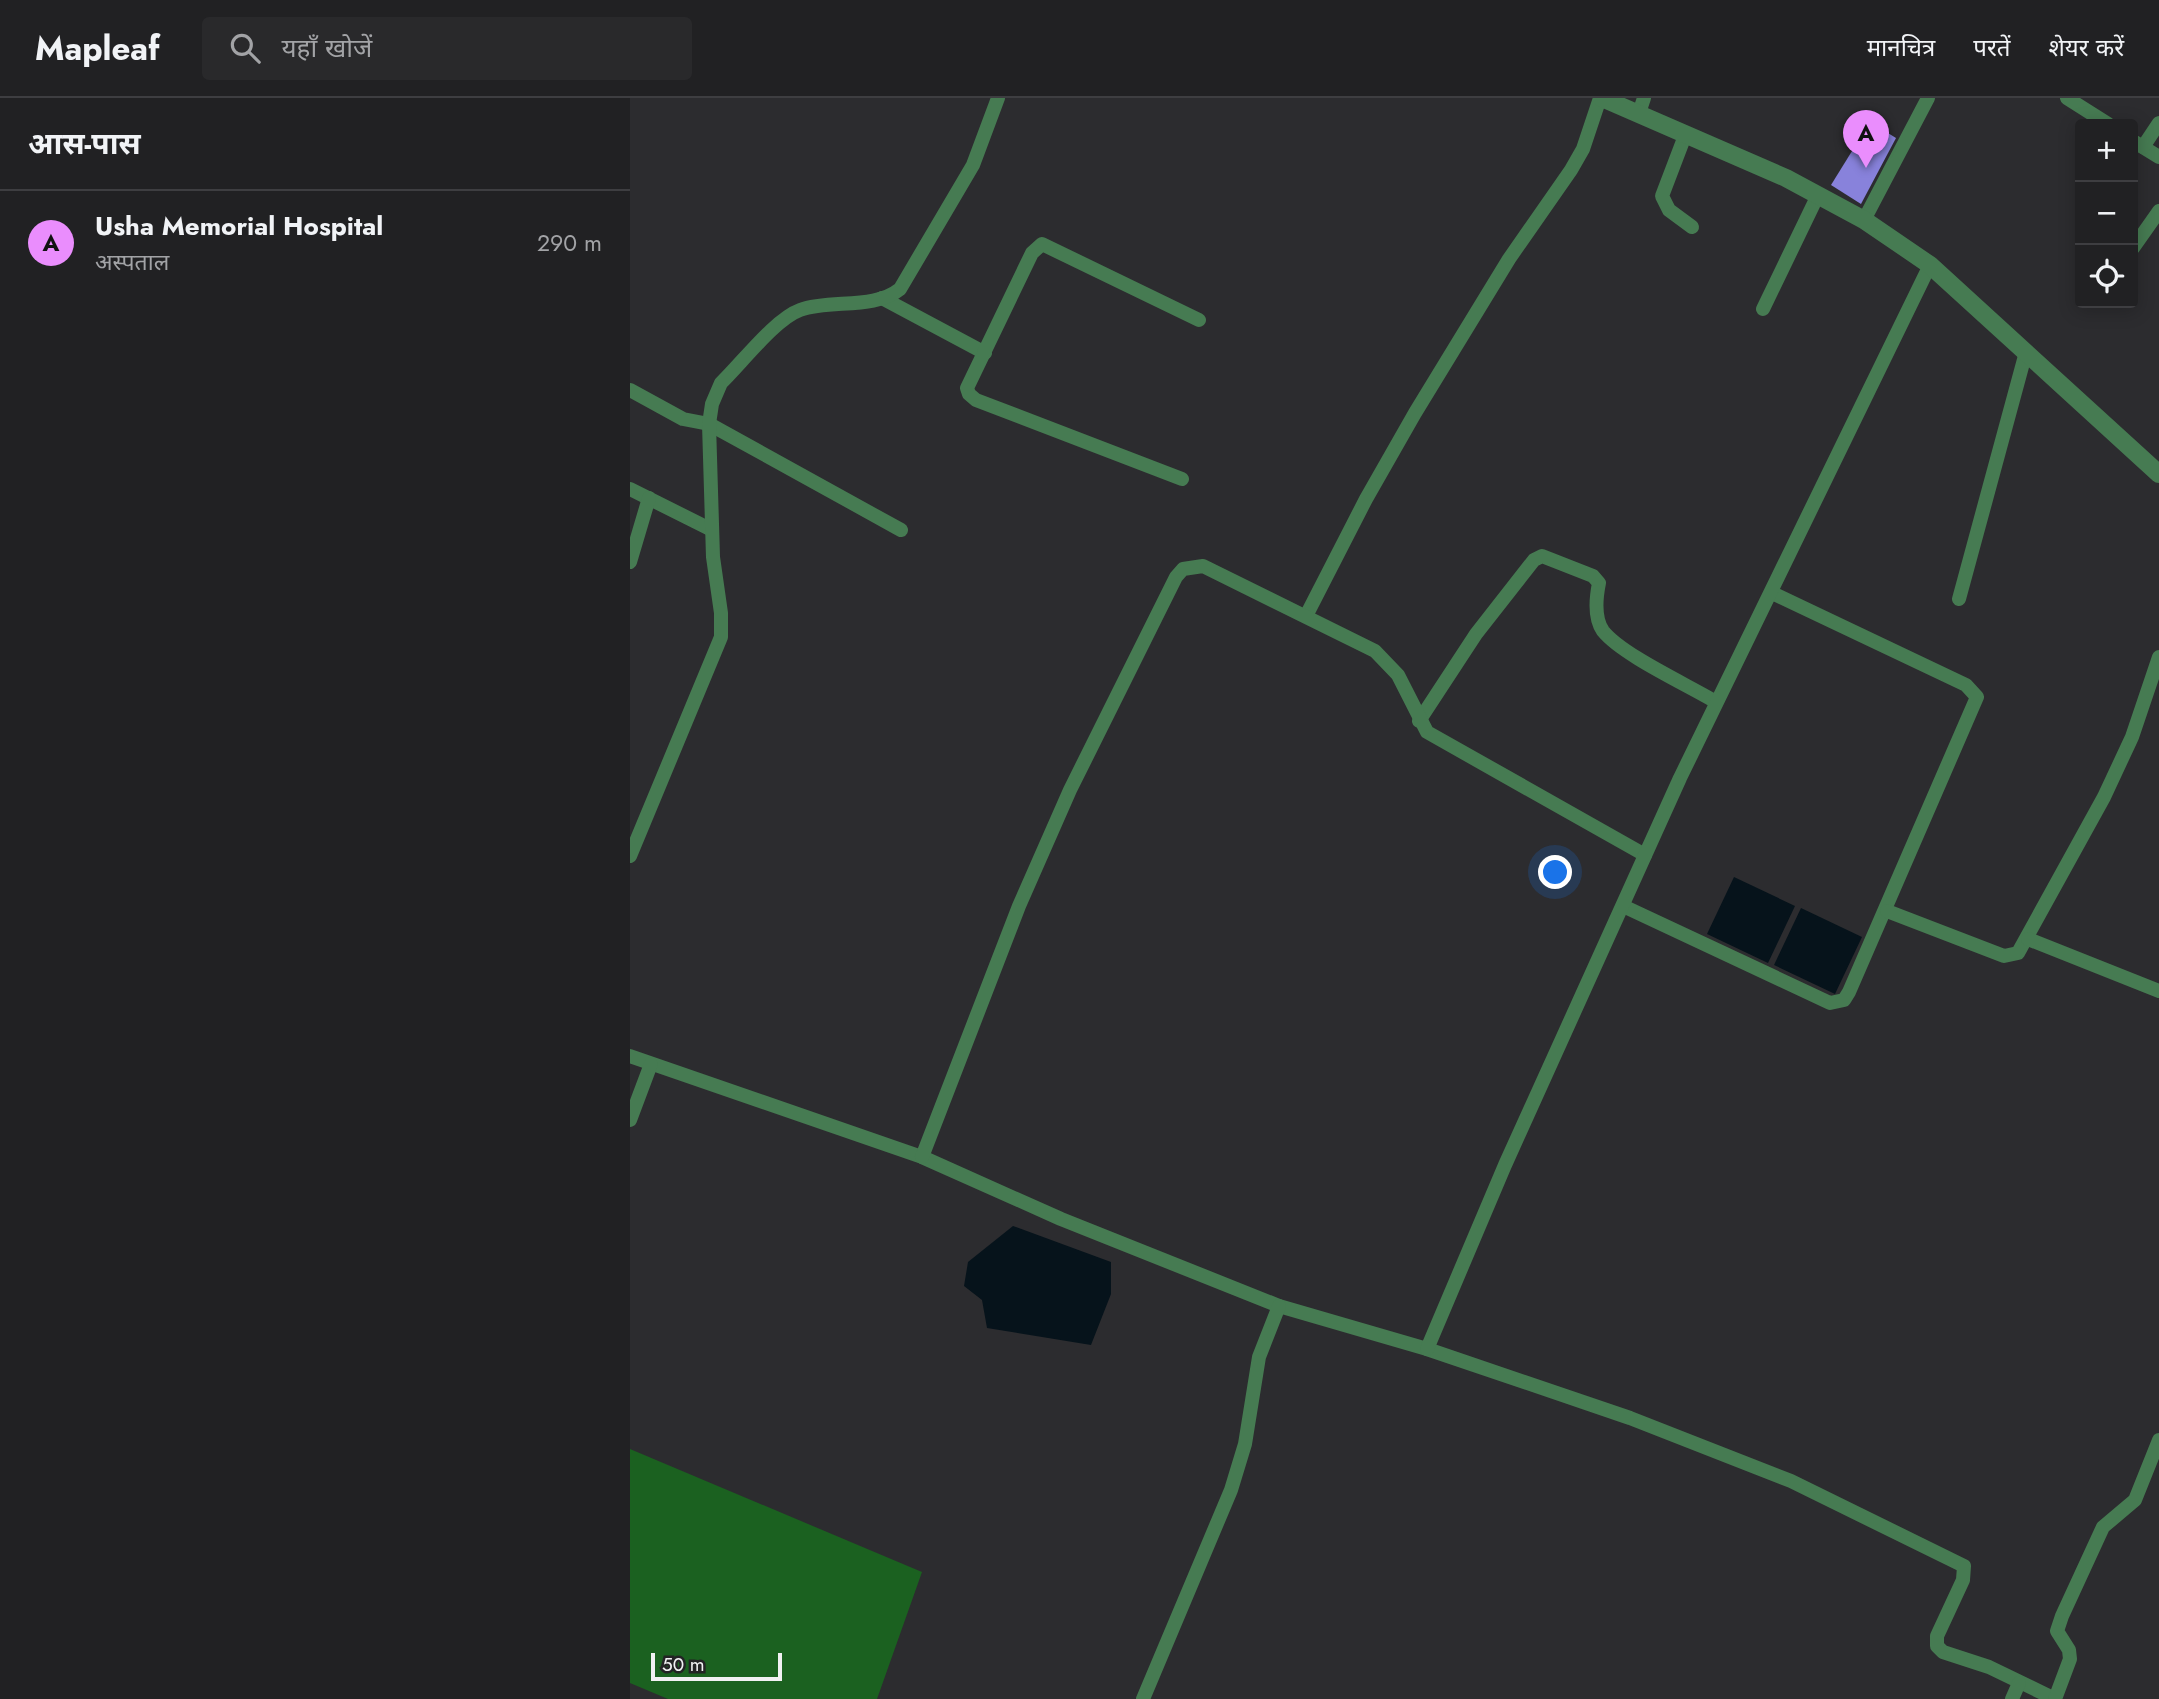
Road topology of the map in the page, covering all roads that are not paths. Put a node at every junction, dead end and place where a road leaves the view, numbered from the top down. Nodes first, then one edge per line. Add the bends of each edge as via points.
1 (998, 98) edge
2 (1601, 98) edge
3 (1928, 98) edge
4 (2067, 98) edge
5 (1642, 106) edge
6 (2100, 119) edge
7 (2159, 123) edge
8 (1686, 133) junction
9 (2138, 144) edge
10 (2159, 158) edge
11 (1818, 195) junction
12 (2159, 211) edge
13 (1864, 220) junction
14 (1692, 227) dead end
15 (2135, 245) edge
16 (1930, 265) junction
17 (882, 298) junction
18 (1763, 309) dead end
19 (1199, 320) dead end
20 (2026, 352) junction
21 (985, 353) junction
22 (630, 390) edge
23 (709, 424) junction
24 (2158, 470) edge
25 (1182, 480) dead end
26 (630, 489) edge
27 (649, 498) junction
28 (712, 530) junction
29 (901, 530) dead end
30 (630, 562) edge
31 (1772, 593) junction
32 (1959, 599) dead end
33 (1306, 616) junction
34 (2159, 657) edge
35 (1716, 702) junction
36 (1419, 721) junction
37 (1645, 855) junction
38 (630, 856) edge
39 (1623, 906) junction
40 (1886, 911) junction
41 (2028, 939) junction
42 (2159, 991) edge
43 (630, 1056) edge
44 (651, 1064) junction
45 (630, 1120) edge
46 (922, 1157) junction
47 (1279, 1306) junction
48 (1427, 1349) junction
49 (2159, 1440) edge
50 (2019, 1682) junction
51 (1143, 1699) edge
52 (2012, 1699) edge
53 (2055, 1699) edge

1 - 17 street via 973,165 900,289
2 - 5 street
2 - 33 street via 1583,149 1508,259 1415,413
3 - 13 street
4 - 6 street
5 - 8 street
7 - 9 street
8 - 11 street
8 - 14 street via 1662,197 1669,210
9 - 10 street
11 - 13 street
11 - 18 street
12 - 15 street
13 - 16 street
16 - 20 street
16 - 31 street
17 - 21 street
17 - 23 street via 799,310 721,383
19 - 21 street via 1042,244 1032,253
20 - 24 street
20 - 32 street
21 - 25 street via 967,388 976,400
22 - 23 street via 683,419
23 - 28 street
23 - 29 street
26 - 27 street
27 - 28 street
27 - 30 street
28 - 38 street via 721,637
31 - 35 street
31 - 40 street via 1966,685 1978,697
33 - 36 street via 1386,659
33 - 46 street via 1203,566 1183,569 1176,577 1018,906
34 - 41 street via 2132,737
35 - 36 street via 1618,644 1597,617 1599,583 1593,576 1542,556 1534,560 1476,634
35 - 37 street
36 - 37 street via 1427,732 1452,747
37 - 39 street
39 - 40 street via 1837,1003 1849,992
39 - 48 street
40 - 41 street via 2004,956 2018,953
41 - 42 street
43 - 44 street
44 - 45 street
44 - 46 street
46 - 47 street via 1061,1219
47 - 48 street
47 - 51 street via 1259,1357 1245,1444 1231,1490
48 - 50 street via 1630,1418 1791,1481 1955,1559 1966,1571 1937,1636 1937,1646
49 - 53 street via 2135,1500 2103,1527 2062,1616 2057,1631 2070,1659
50 - 52 street
50 - 53 street

